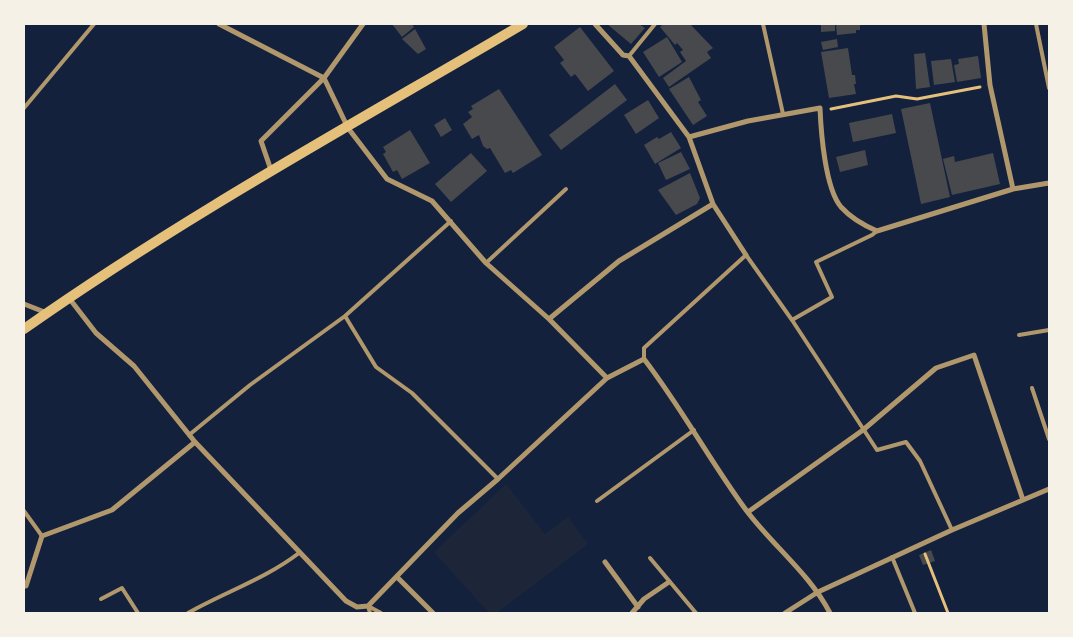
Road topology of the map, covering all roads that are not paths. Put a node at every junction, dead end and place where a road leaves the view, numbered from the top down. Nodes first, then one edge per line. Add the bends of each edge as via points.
1 (94, 24) edge
2 (219, 24) edge
3 (363, 24) edge
4 (523, 24) edge
5 (595, 24) edge
6 (655, 24) edge
7 (763, 24) edge
8 (984, 24) edge
9 (1036, 24) edge
10 (629, 56) junction
11 (324, 78) junction
12 (1049, 88) edge
13 (24, 108) edge
14 (783, 114) junction
15 (348, 128) junction
16 (689, 137) junction
17 (271, 170) junction
18 (1049, 183) edge
19 (566, 189) dead end
20 (1013, 189) junction
21 (713, 204) junction
22 (450, 221) junction
23 (877, 231) junction
24 (746, 255) junction
25 (486, 263) junction
26 (69, 298) junction
27 (24, 304) edge
28 (47, 313) junction
29 (345, 316) junction
30 (550, 319) junction
31 (792, 320) junction
32 (24, 329) edge
33 (1049, 330) edge
34 (1019, 336) dead end
35 (644, 359) junction
36 (607, 378) junction
37 (1032, 388) dead end
38 (694, 430) junction
39 (863, 430) junction
40 (189, 434) junction
41 (1049, 439) edge
42 (195, 442) junction
43 (498, 479) junction
44 (1049, 489) edge
45 (1023, 500) junction
46 (597, 501) dead end
47 (24, 511) edge
48 (748, 512) junction
49 (952, 530) junction
50 (42, 536) junction
51 (300, 553) junction
52 (892, 557) junction
53 (650, 558) dead end
54 (605, 562) dead end
55 (397, 577) junction
56 (669, 582) junction
57 (24, 586) edge
58 (818, 592) junction
59 (101, 599) dead end
60 (368, 606) junction
61 (638, 607) junction
62 (138, 613) edge
63 (188, 613) edge
64 (370, 613) edge
65 (381, 613) edge
66 (433, 613) edge
67 (632, 613) edge
68 (696, 613) edge
69 (785, 613) edge
70 (830, 613) edge
71 (915, 613) edge

1 - 13 lane
2 - 11 street
3 - 11 street
4 - 15 main road
5 - 10 street via 623,55
6 - 10 lane
7 - 14 lane
8 - 20 street via 990,85
9 - 12 lane
10 - 16 street
11 - 15 street
11 - 17 street via 261,142
14 - 16 street
14 - 23 street via 820,108 823,151 840,206 862,225
15 - 17 main road
15 - 22 street via 387,179 432,201
16 - 21 street
17 - 26 main road
18 - 20 street
19 - 25 lane
20 - 23 street
21 - 24 street
21 - 30 street via 619,261
22 - 25 street
22 - 29 lane
23 - 31 lane via 816,262 832,298
24 - 31 lane
24 - 35 lane via 644,348
25 - 30 street
26 - 28 main road
26 - 40 street via 96,333 134,366
27 - 28 street
28 - 32 main road
29 - 40 lane via 250,384
29 - 43 lane via 376,367 412,393
30 - 36 street
31 - 39 lane
33 - 34 lane
35 - 36 street
35 - 38 street
36 - 43 street
37 - 41 lane
38 - 46 lane
38 - 48 street
39 - 45 street via 936,368 974,355
39 - 48 street
39 - 49 lane via 877,450 906,442 920,460
40 - 42 street
42 - 50 street via 112,510
42 - 51 street
43 - 55 street via 458,513
44 - 45 street
45 - 49 street
47 - 50 lane
48 - 58 street
49 - 52 street
50 - 57 street
51 - 60 street via 346,601 357,607
51 - 63 lane via 258,580
52 - 58 street
52 - 71 lane
53 - 56 lane
54 - 61 street
55 - 60 street
55 - 66 street
56 - 61 street
56 - 68 lane
58 - 69 street
58 - 70 street
59 - 62 lane via 122,588
60 - 64 lane
60 - 65 lane
61 - 67 street

